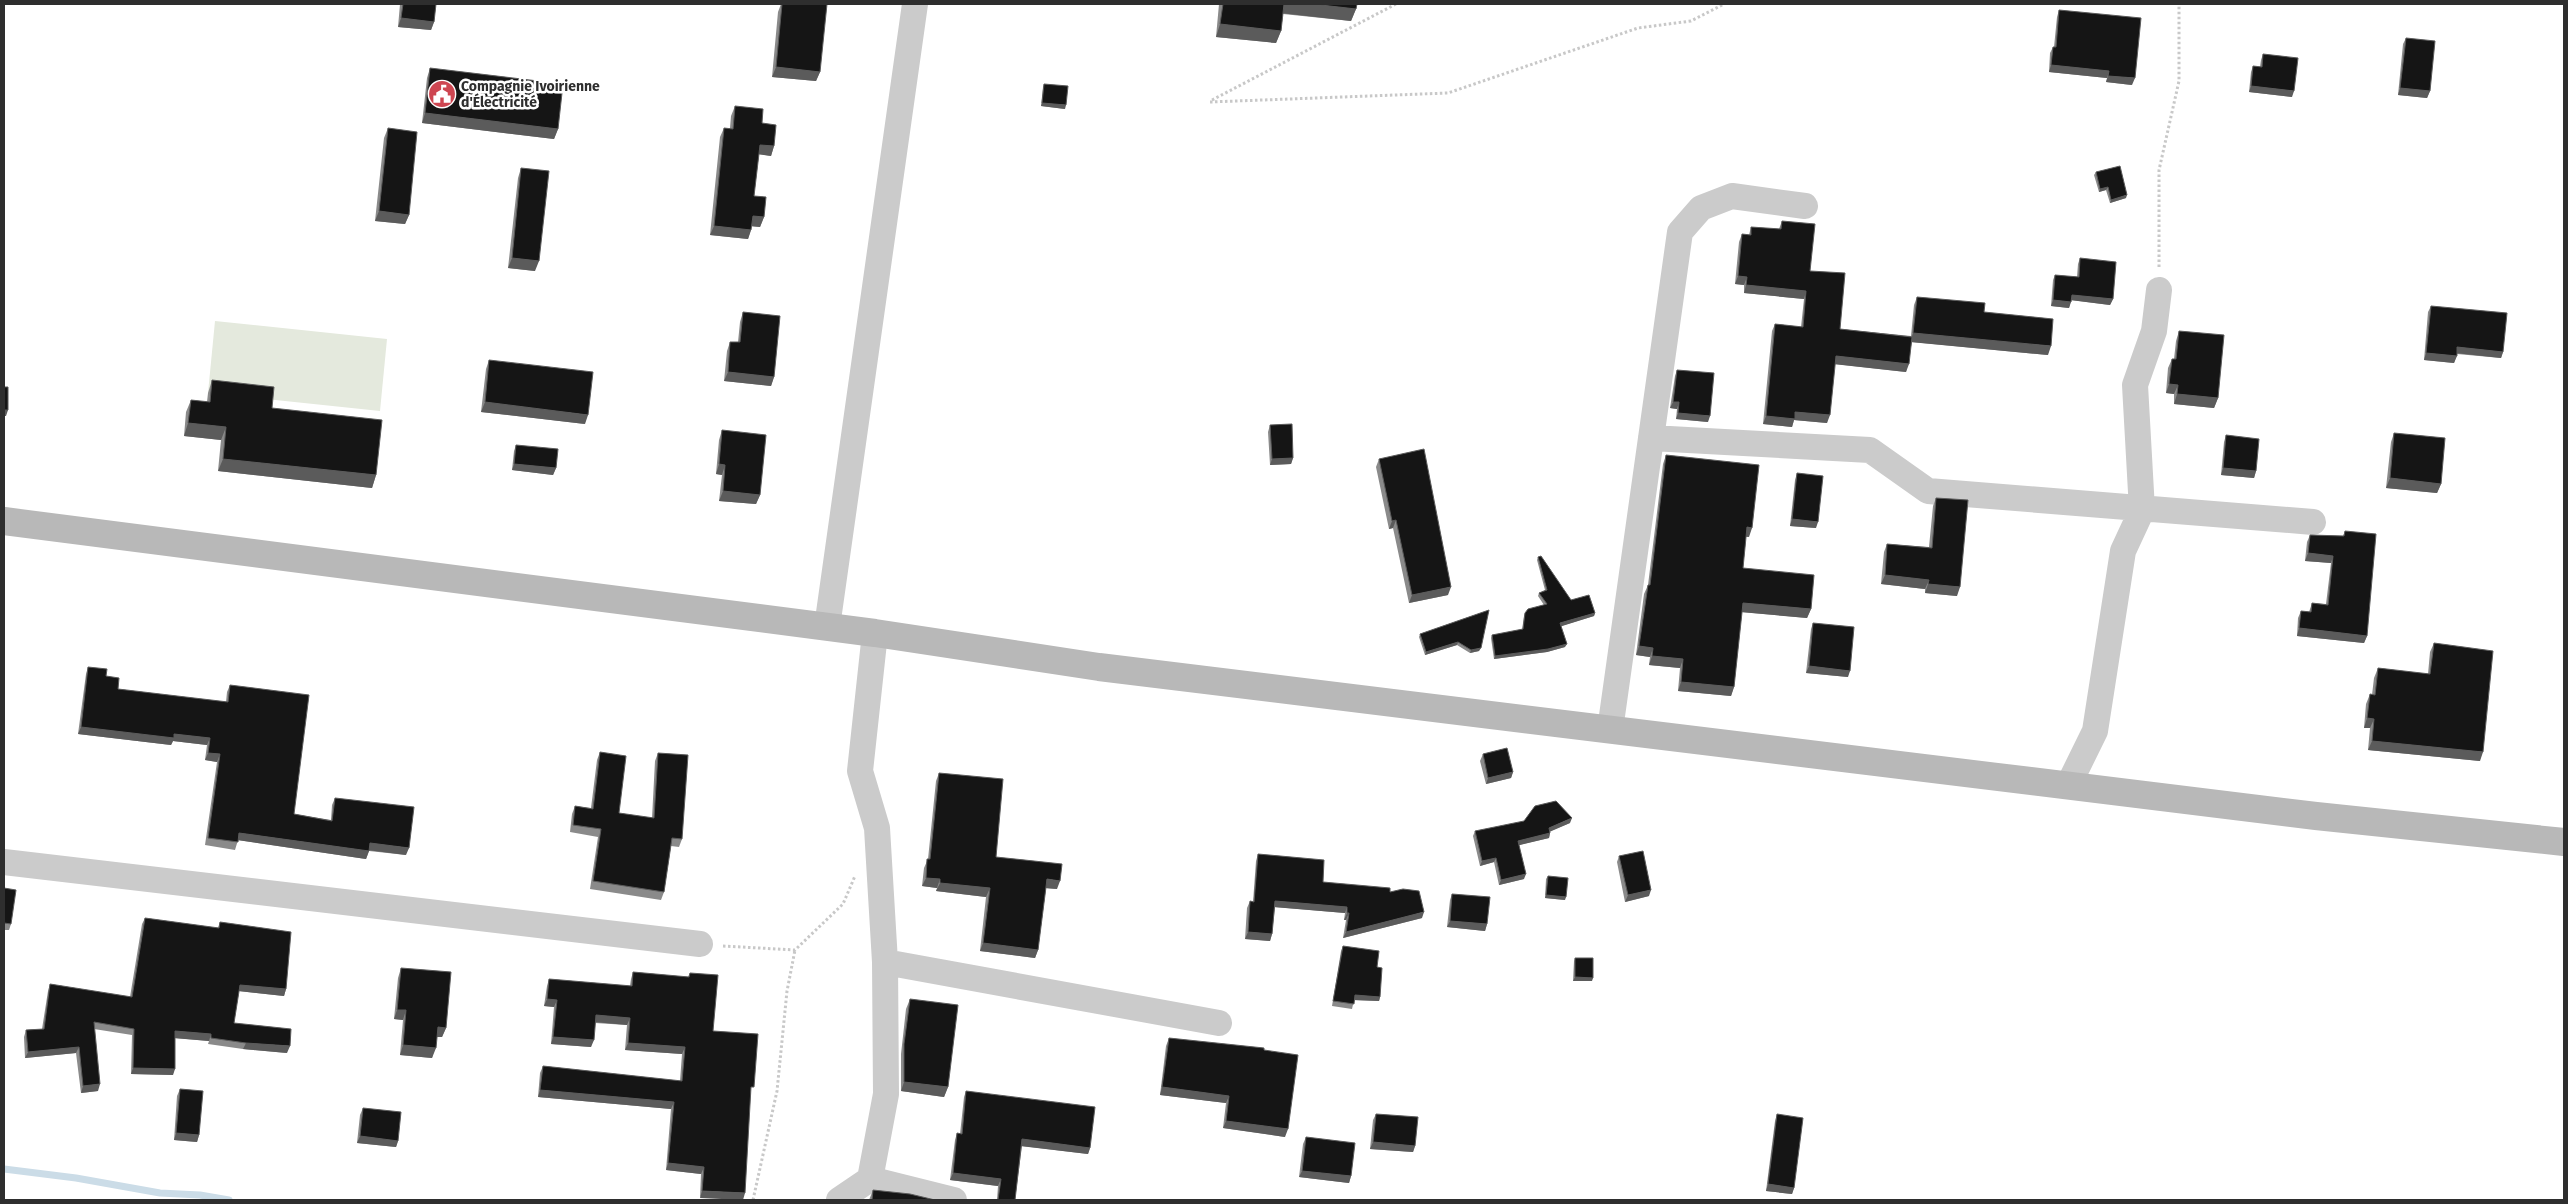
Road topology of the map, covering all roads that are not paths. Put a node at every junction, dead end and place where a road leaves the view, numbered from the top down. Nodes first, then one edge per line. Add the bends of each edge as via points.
1 (916, 4) edge
2 (1805, 206) dead end
3 (2159, 290) road end
4 (1651, 438) junction
5 (2142, 510) junction
6 (4, 521) edge
7 (2313, 522) dead end
8 (827, 627) junction
9 (875, 633) junction
10 (1610, 730) junction
11 (2068, 786) junction
12 (2564, 842) edge
13 (4, 862) edge
14 (700, 944) road end
15 (885, 962) junction
16 (1219, 1023) dead end
17 (870, 1179) junction
18 (839, 1200) edge
19 (954, 1200) edge

1 - 8 street
2 - 4 street via 1732,196 1701,208 1680,232
3 - 5 street via 2154,331 2135,385
4 - 5 street via 1870,450 1928,491
4 - 10 street
5 - 7 street
5 - 11 street via 2123,552 2094,731
6 - 8 street
8 - 9 street
9 - 10 street via 1099,667
9 - 15 street via 860,771 877,828
10 - 11 street
11 - 12 street
13 - 14 street
15 - 16 street
15 - 17 street via 886,1094
17 - 18 street
17 - 19 street

